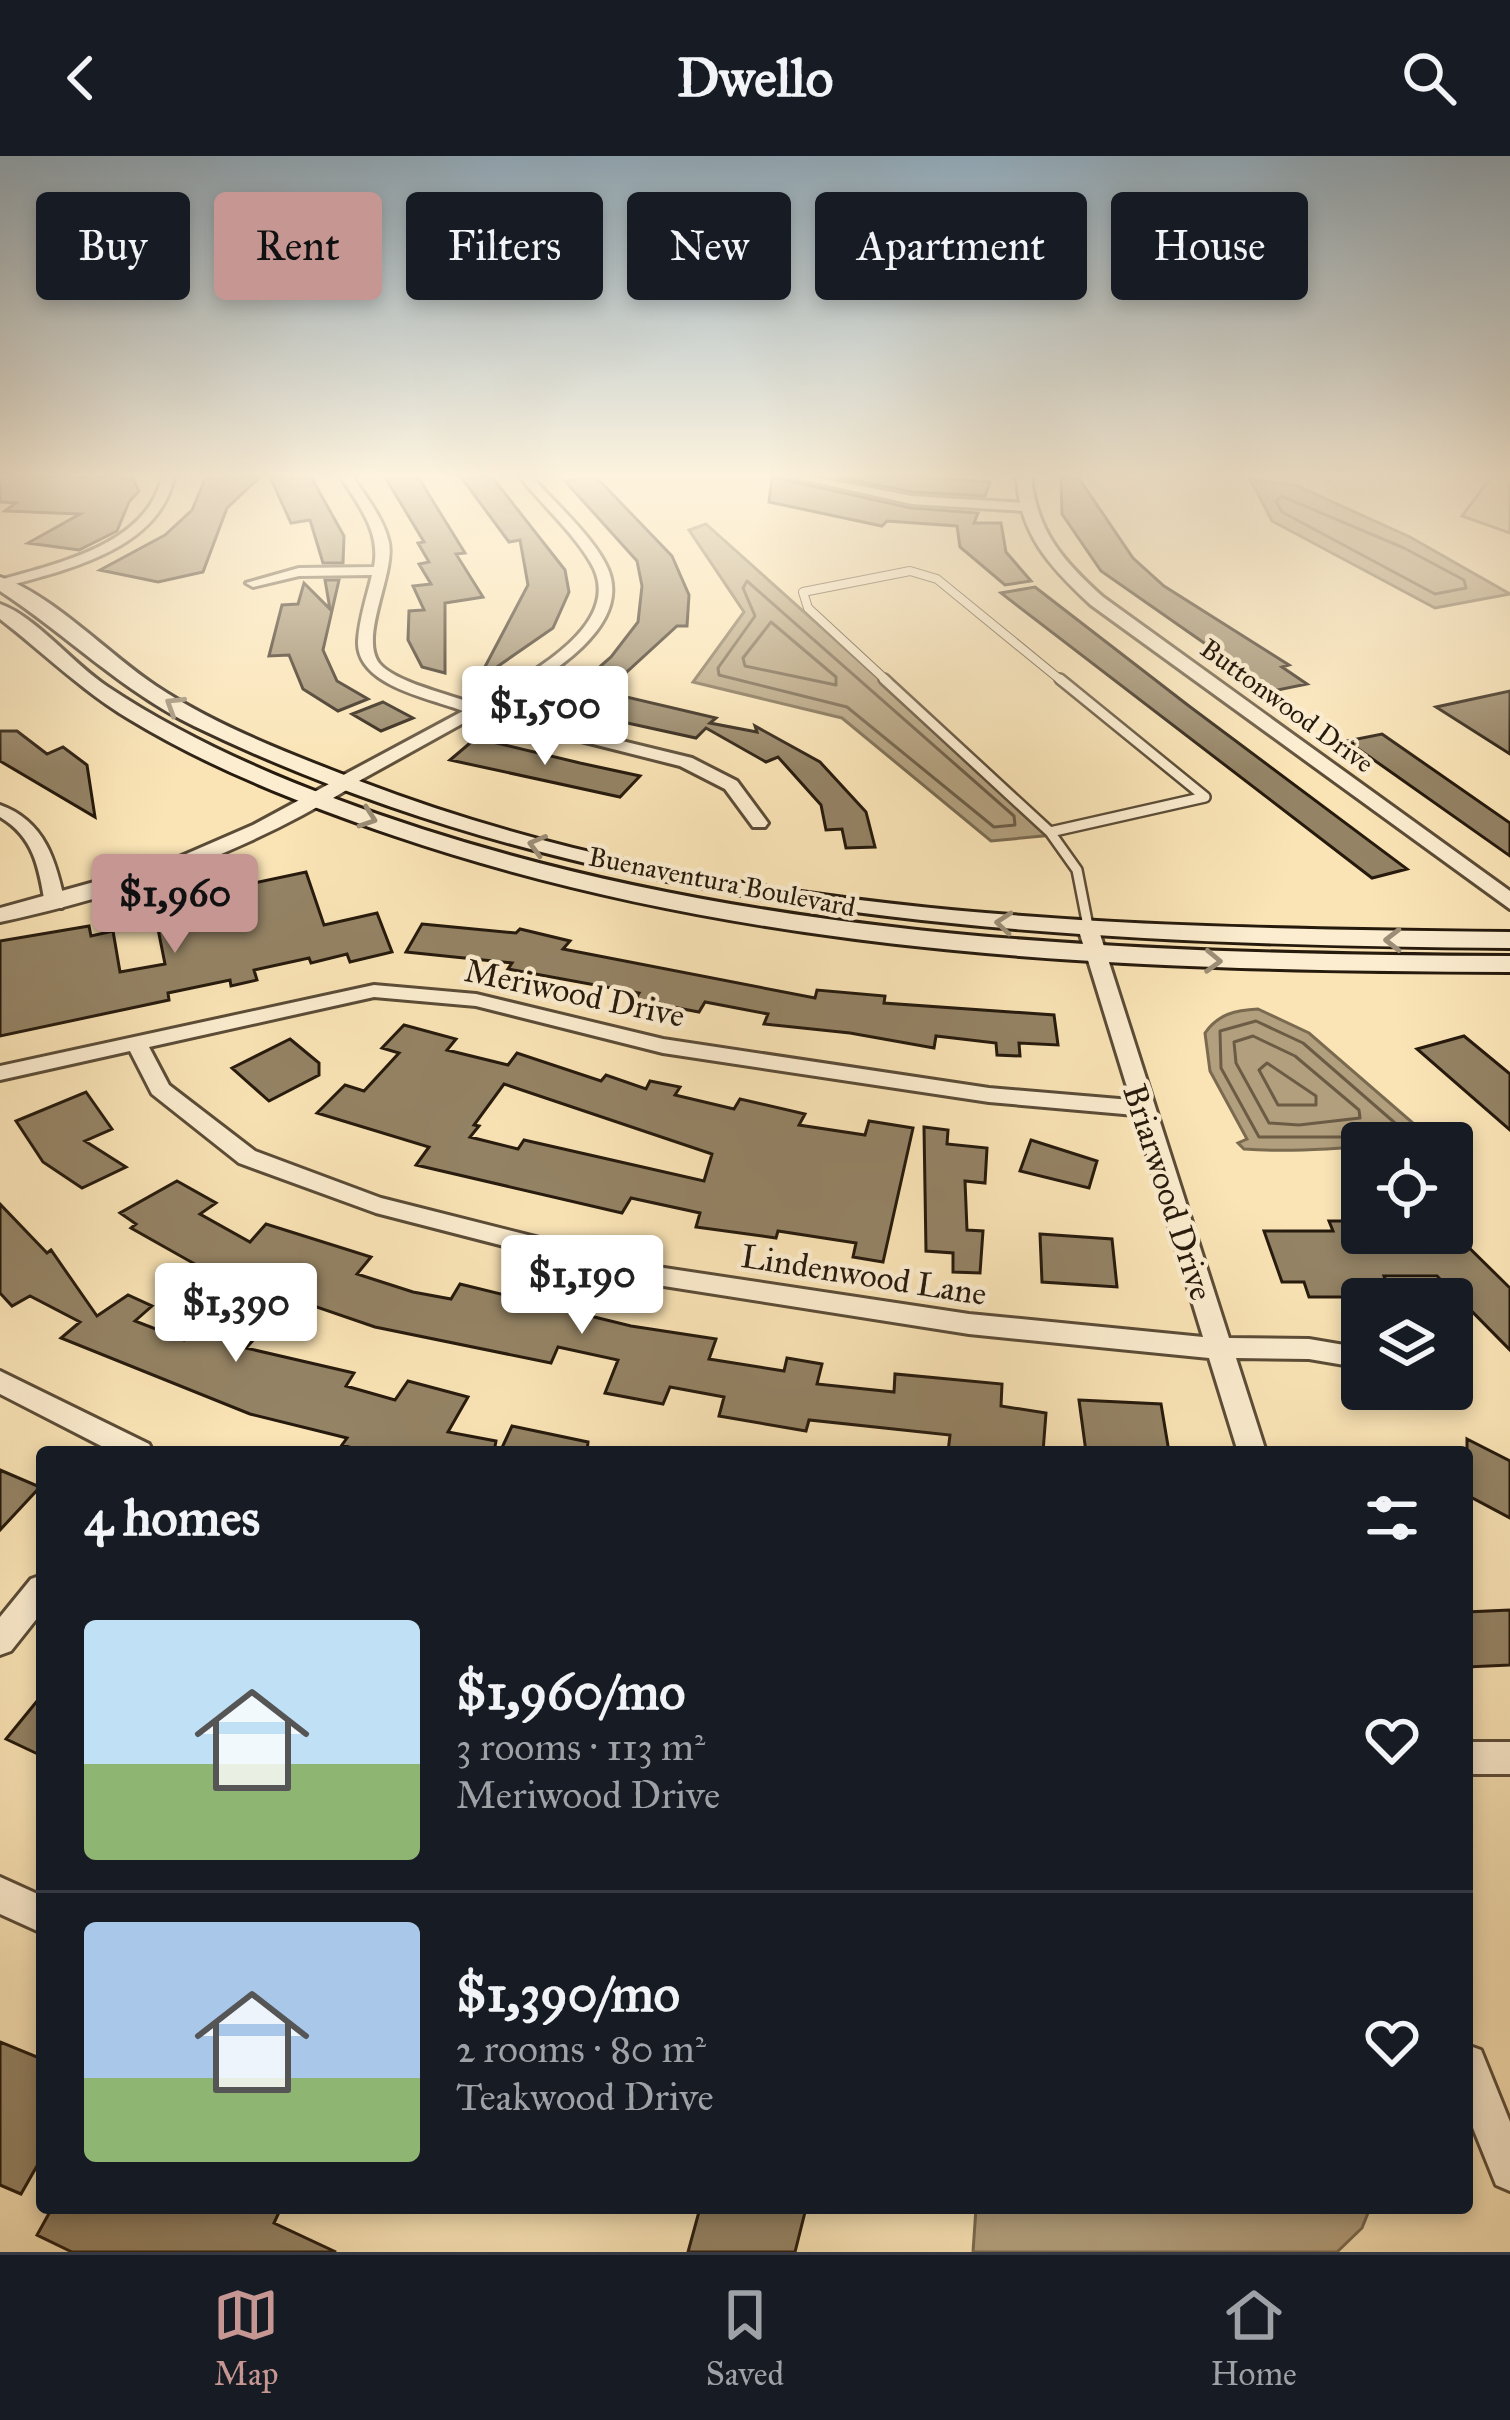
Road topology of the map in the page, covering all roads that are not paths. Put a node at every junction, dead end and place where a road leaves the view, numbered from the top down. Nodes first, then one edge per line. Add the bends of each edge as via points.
1 (287, 575) edge
2 (380, 575) edge
3 (601, 575) edge
4 (891, 575) edge
5 (923, 575) edge
6 (1069, 575) edge
7 (253, 583) dead end
8 (1, 584) edge
9 (0, 610) edge
10 (476, 710) junction
11 (342, 783) junction
12 (315, 801) junction
13 (0, 811) edge
14 (759, 823) dead end
15 (1050, 832) junction
16 (1510, 902) edge
17 (55, 904) junction
18 (0, 915) edge
19 (1510, 940) edge
20 (1092, 944) junction
21 (1510, 964) edge
22 (136, 1042) junction
23 (0, 1073) edge
24 (1142, 1108) junction
25 (1219, 1350) junction
26 (1341, 1354) edge
27 (0, 1382) edge
28 (127, 1446) edge
29 (1250, 1446) edge
30 (36, 1596) edge
31 (0, 1641) edge
32 (1473, 1758) edge
33 (1510, 1758) edge
34 (0, 1895) edge
35 (36, 1912) edge
36 (1473, 2079) edge
37 (1510, 2170) edge

1 - 7 street
2 - 10 street via 365,644 370,663
3 - 10 street via 605,599 586,635 544,672
4 - 15 lane via 803,592 808,608
5 - 15 lane via 1205,797
6 - 16 street, Buttonwood Drive
11 -> 8 main road, Buenaventura Boulevard via 195,718
9 - 12 main road, Buenaventura Boulevard via 76,674 164,730
10 - 11 street
10 - 14 street via 686,762 731,785
11 - 12 street
20 -> 11 main road, Buenaventura Boulevard via 659,874 452,822
12 - 17 street via 184,867
12 -> 20 main road, Buenaventura Boulevard via 660,898 883,936
13 - 17 street via 44,845
15 - 20 lane via 1077,870
17 - 18 street
19 -> 20 main road, Buenaventura Boulevard
20 -> 21 main road, Buenaventura Boulevard via 1305,965
20 - 24 street, Briarwood Drive
22 - 23 street, Meriwood Drive
22 - 24 street, Meriwood Drive via 374,991 476,1000 663,1046 989,1095
22 - 25 street, Lindenwood Lane via 160,1089 247,1157 376,1205 651,1275 969,1324
24 - 25 street, Briarwood Drive
25 - 26 street, Lindenwood Lane
25 - 29 street, Briarwood Drive
27 - 28 street
30 - 31 street
32 - 33 street
34 - 35 street
36 - 37 street

